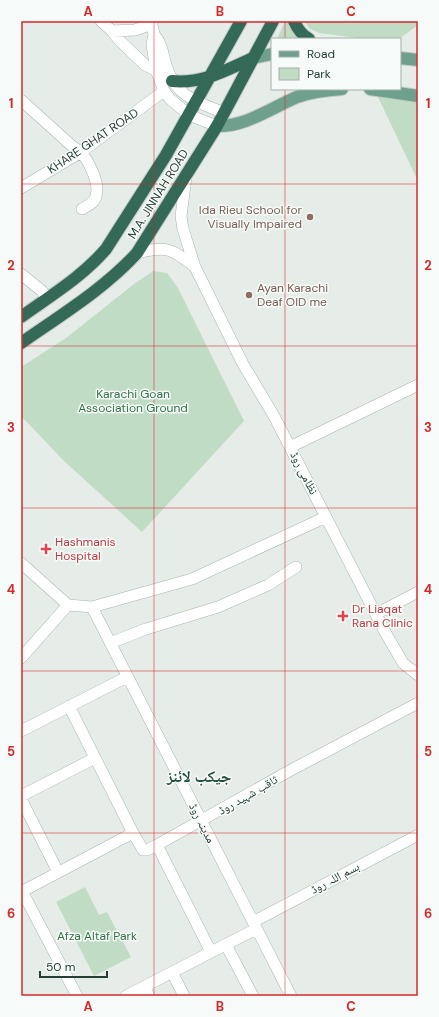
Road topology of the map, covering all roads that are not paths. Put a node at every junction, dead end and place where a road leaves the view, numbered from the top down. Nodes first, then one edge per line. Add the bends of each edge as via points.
1 (101, 21) edge
2 (241, 21) edge
3 (273, 21) edge
4 (294, 21) edge
5 (152, 26) edge
6 (112, 31) junction
7 (307, 38) edge
8 (271, 54) edge
9 (253, 58) junction
10 (401, 58) edge
11 (418, 60) edge
12 (162, 68) junction
13 (209, 78) junction
14 (172, 81) junction
15 (326, 90) edge
16 (377, 90) edge
17 (164, 91) junction
18 (418, 96) edge
19 (21, 100) edge
20 (196, 101) junction
21 (224, 113) junction
22 (189, 115) junction
23 (217, 126) junction
24 (80, 152) junction
25 (186, 176) junction
26 (21, 188) edge
27 (82, 209) dead end
28 (137, 253) junction
29 (195, 267) junction
30 (21, 274) edge
31 (47, 298) junction
32 (21, 317) edge
33 (21, 342) edge
34 (418, 385) edge
35 (290, 447) junction
36 (326, 517) junction
37 (21, 563) edge
38 (296, 567) dead end
39 (418, 592) edge
40 (68, 605) junction
41 (92, 607) junction
42 (376, 614) junction
43 (110, 643) junction
44 (21, 658) edge
45 (418, 674) edge
46 (128, 677) junction
47 (418, 703) edge
48 (69, 706) junction
49 (21, 731) edge
50 (95, 758) junction
51 (21, 796) edge
52 (21, 799) edge
53 (24, 811) edge
54 (201, 821) junction
55 (133, 833) junction
56 (418, 835) edge
57 (157, 846) junction
58 (58, 872) junction
59 (22, 891) edge
60 (255, 925) junction
61 (226, 945) junction
62 (211, 952) junction
63 (172, 972) junction
64 (147, 991) edge
65 (77, 996) edge
66 (126, 996) edge
67 (184, 996) edge
68 (253, 996) edge
69 (291, 996) edge

1 - 6 street
2 - 13 highway, M.A. JINNAH ROAD
3 - 9 highway, M.A. JINNAH ROAD
4 - 7 highway
5 - 6 street
5 - 12 street via 161,43
6 - 12 street via 145,65
8 - 9 main road
9 - 13 highway
9 - 21 highway, M.A. JINNAH ROAD
10 - 11 main road
12 - 14 street
12 - 17 street
13 - 14 highway via 192,82
13 - 20 highway, M.A. JINNAH ROAD
14 - 20 street via 179,90
15 - 23 main road via 299,96 240,123 225,127
16 - 18 main road
17 - 22 street
17 - 24 street, KHARE GHAT ROAD
19 - 24 street
20 - 21 street
20 - 22 highway, M.A. JINNAH ROAD
21 - 23 highway, M.A. JINNAH ROAD
22 - 23 street
22 - 31 highway, M.A. JINNAH ROAD via 106,249 75,279
23 - 25 highway, M.A. JINNAH ROAD
24 - 26 street, KHARE GHAT ROAD
24 - 27 street via 92,170 96,185 96,197
25 - 28 highway, M.A. JINNAH ROAD
25 - 29 street, نظامی روڈ via 181,216
28 - 29 street, نظامی روڈ via 156,248 173,251
28 - 33 highway, M.A. JINNAH ROAD via 101,286
29 - 35 street, نظامی روڈ via 243,364
30 - 31 street
31 - 32 highway, M.A. JINNAH ROAD
34 - 35 street
35 - 36 street, نظامی روڈ
36 - 41 street via 192,579
36 - 42 street, نظامی روڈ
37 - 40 street
38 - 43 street via 268,585 218,607
39 - 42 street
40 - 41 street
40 - 44 street
41 - 43 street, مدینہ روڈ
42 - 45 street, نظامی روڈ via 403,663
43 - 46 street, مدینہ روڈ
46 - 48 street
46 - 54 street, مدینہ روڈ
47 - 54 street, ثاقب شہید روڈ
48 - 49 street
48 - 50 street
50 - 51 street
50 - 55 street
52 - 53 street
53 - 58 street
54 - 57 street, ثاقب شہید روڈ
54 - 60 street, مدینہ روڈ
55 - 57 street via 143,850
55 - 58 street
56 - 60 street, بسم اللہ روڈ
57 - 62 street
58 - 59 street
59 - 65 street
60 - 61 street, بسم اللہ روڈ
60 - 69 street, مدینہ روڈ
61 - 62 street, بسم اللہ روڈ
61 - 68 street
62 - 63 street, بسم اللہ روڈ
63 - 64 street, بسم اللہ روڈ
63 - 67 street
64 - 66 street, بسم اللہ روڈ

